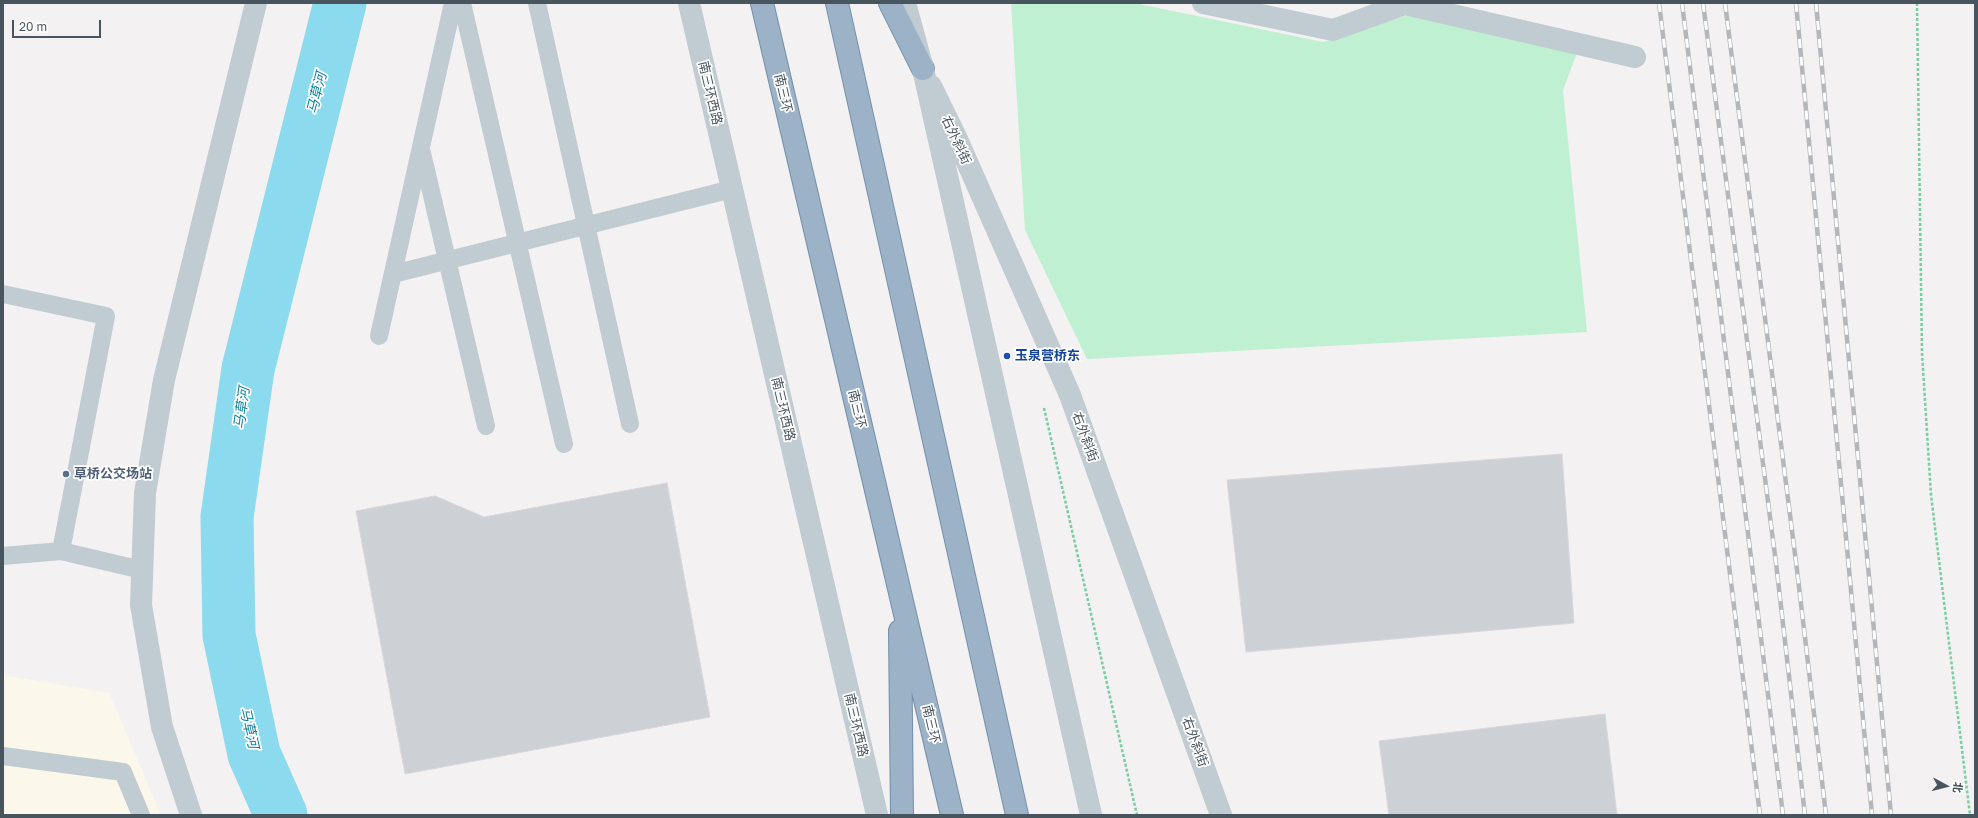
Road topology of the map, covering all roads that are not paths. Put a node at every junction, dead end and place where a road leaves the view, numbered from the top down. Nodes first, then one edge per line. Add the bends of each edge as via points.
1 (256, 3) edge
2 (453, 3) edge
3 (462, 3) edge
4 (536, 3) edge
5 (690, 3) edge
6 (762, 3) edge
7 (837, 3) edge
8 (890, 3) edge
9 (905, 3) edge
10 (1203, 3) edge
11 (1635, 57) dead end
12 (923, 69) junction
13 (421, 148) junction
14 (732, 189) junction
15 (587, 226) junction
16 (518, 243) junction
17 (448, 260) junction
18 (393, 274) junction
19 (3, 294) edge
20 (379, 336) dead end
21 (630, 424) dead end
22 (486, 426) dead end
23 (564, 444) dead end
24 (61, 551) junction
25 (3, 556) edge
26 (142, 570) junction
27 (900, 590) junction
28 (3, 756) edge
29 (141, 815) edge
30 (191, 815) edge
31 (877, 815) edge
32 (902, 815) edge
33 (952, 815) edge
34 (1017, 815) edge
35 (1091, 815) edge
36 (1221, 815) edge

1 - 26 street via 164,380 145,493
2 - 13 lane
3 - 16 lane
4 - 15 lane
5 - 14 street, 南三环西路
6 - 27 highway, 南三环
7 - 34 highway
8 - 12 highway
9 - 12 street
10 - 11 street via 1333,30 1405,4
12 - 35 street
12 - 36 street, 右外斜街 via 956,137 1070,395
13 - 17 lane
13 - 18 lane
14 - 15 lane
14 - 31 street, 南三环西路
15 - 16 lane
15 - 21 lane
16 - 17 lane
16 - 23 lane
17 - 18 lane
17 - 22 lane
18 - 20 lane
19 - 24 lane via 106,316
24 - 25 lane
24 - 26 lane
26 - 30 street via 141,605 162,727
27 - 32 highway
27 - 33 highway, 南三环
28 - 29 lane via 123,772

